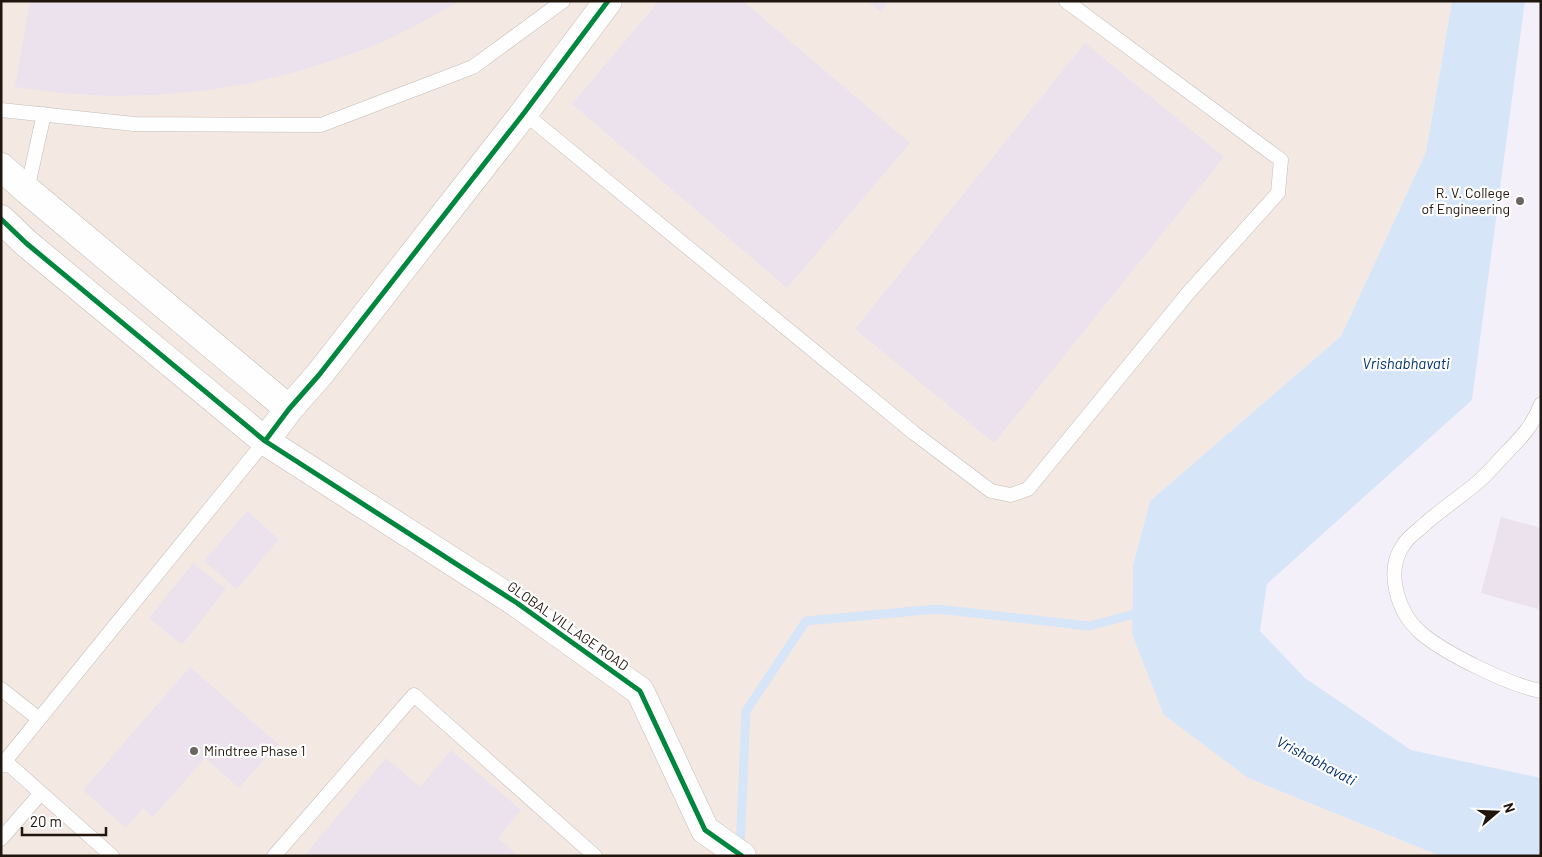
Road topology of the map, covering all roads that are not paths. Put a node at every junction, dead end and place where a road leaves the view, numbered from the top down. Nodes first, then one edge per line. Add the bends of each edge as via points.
1 (562, 1) edge
2 (608, 1) edge
3 (1066, 1) edge
4 (1, 110) edge
5 (524, 113) junction
6 (44, 114) junction
7 (1, 166) edge
8 (27, 190) junction
9 (1, 219) edge
10 (1541, 404) edge
11 (289, 408) junction
12 (264, 441) junction
13 (1, 689) edge
14 (1541, 691) edge
15 (38, 719) junction
16 (3, 764) edge
17 (41, 793) junction
18 (1, 839) edge
19 (735, 851) edge
20 (112, 856) edge
21 (274, 856) edge
22 (595, 856) edge

1 - 6 lane via 473,67 322,125 134,124
2 - 5 street
3 - 5 lane via 1281,160 1278,193 1189,292 1028,489 1011,495 992,491 914,433
4 - 6 lane
5 - 11 street via 319,376
6 - 8 lane
7 - 8 street
8 - 11 street
9 - 12 street, GLOBAL VILLAGE ROAD
10 - 14 lane via 1520,440 1478,482 1440,510 1404,544 1394,574 1403,611 1414,628 1431,642 1492,674
11 - 12 street
12 - 15 lane
12 - 19 street, GLOBAL VILLAGE ROAD via 517,603 640,692 705,830
13 - 15 lane
15 - 16 lane
16 - 17 lane
17 - 18 lane
17 - 20 lane
21 - 22 lane via 414,695

